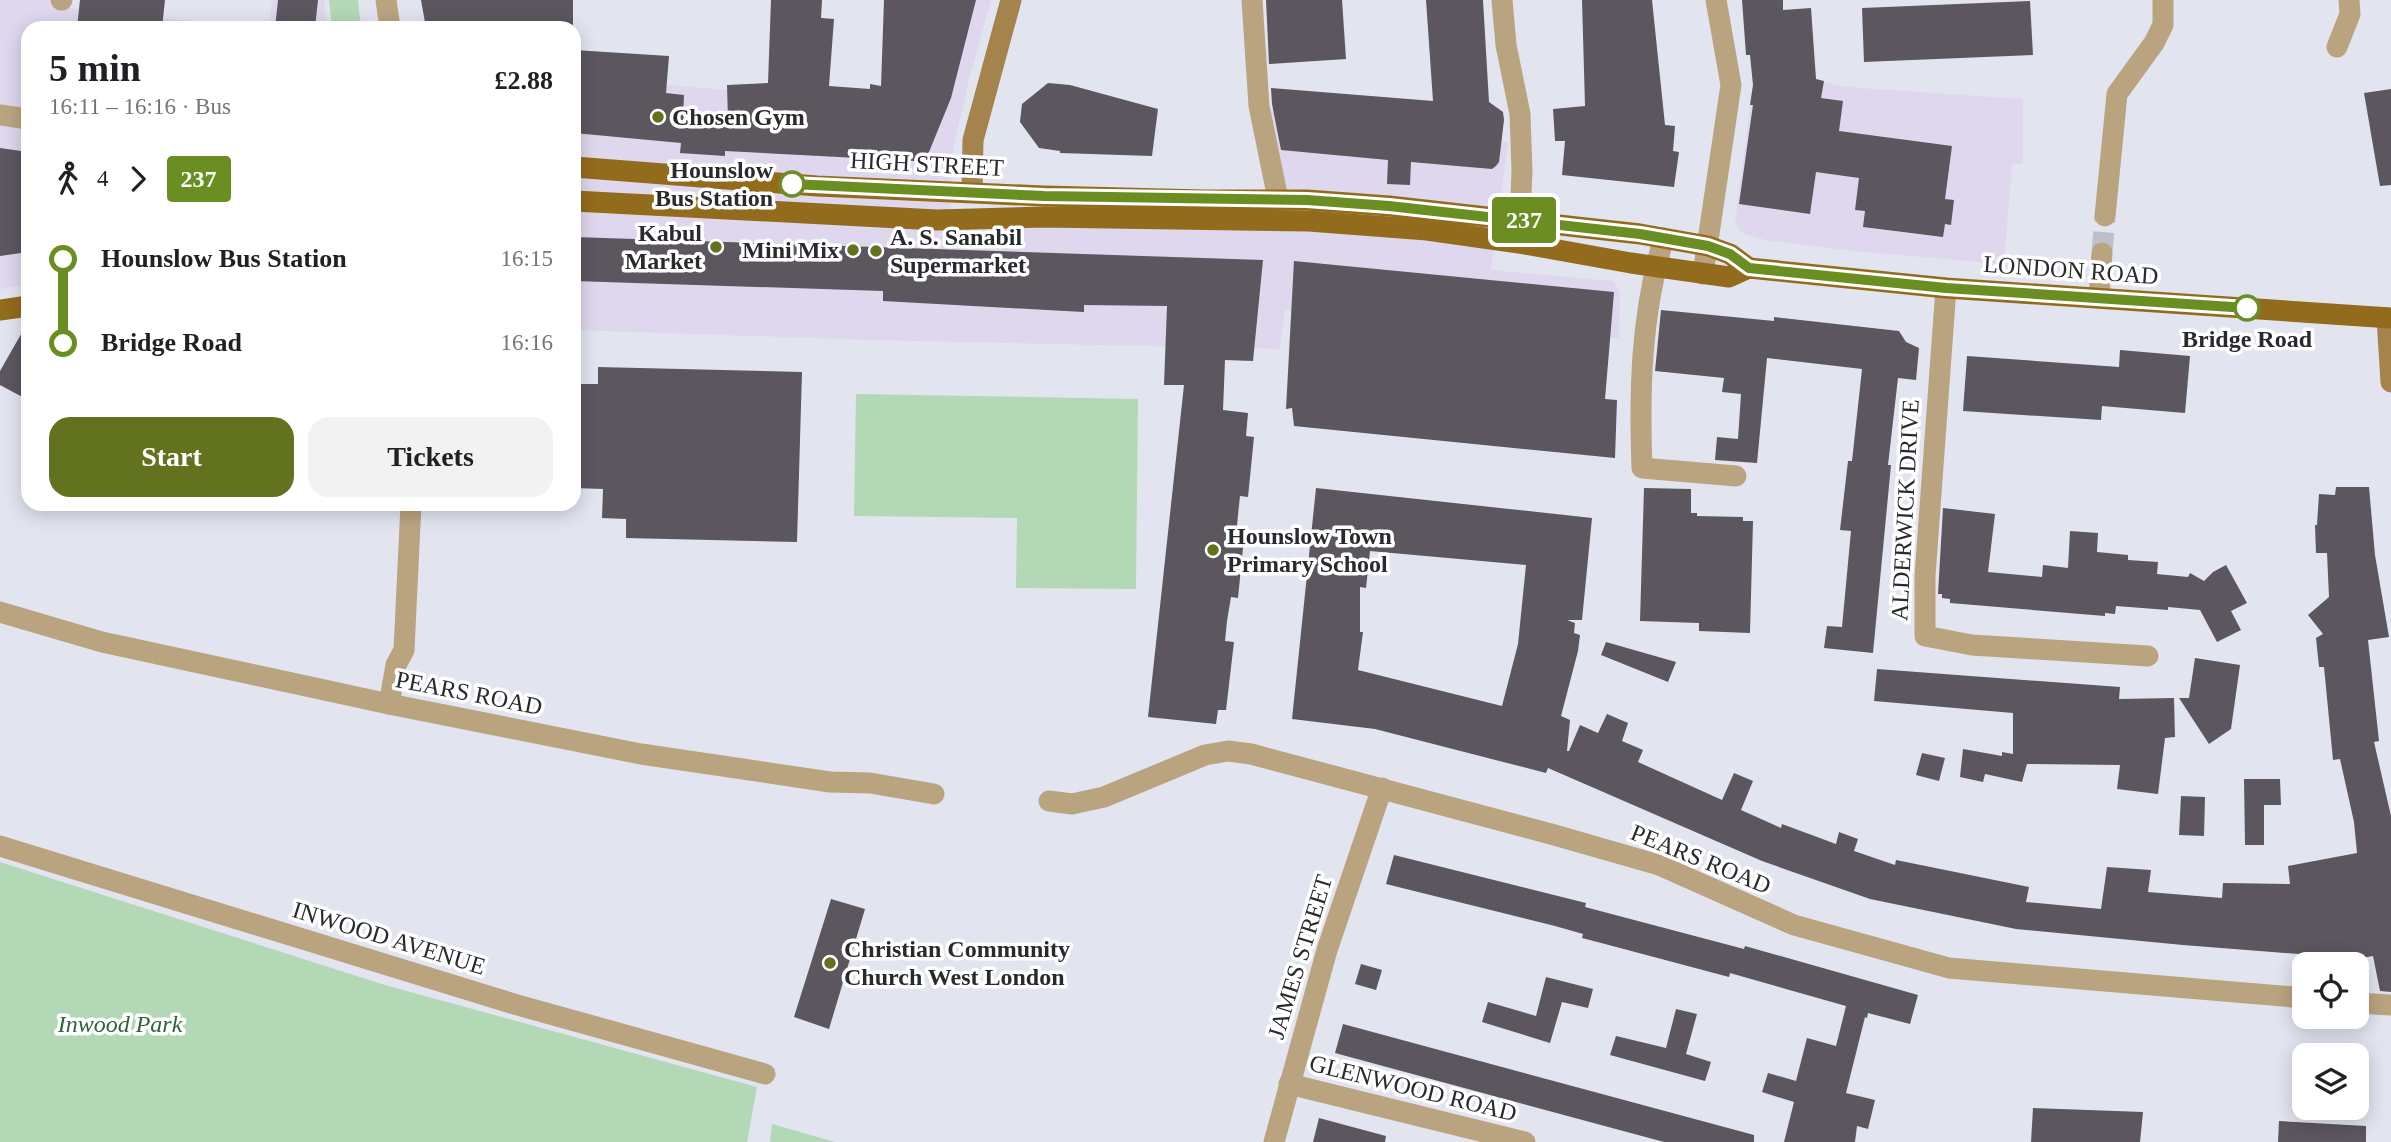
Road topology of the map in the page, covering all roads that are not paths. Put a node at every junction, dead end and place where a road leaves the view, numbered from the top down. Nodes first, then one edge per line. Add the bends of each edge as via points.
1 (386, 0) edge
2 (1011, 0) edge
3 (1252, 0) edge
4 (1502, 0) edge
5 (1716, 0) edge
6 (2163, 0) edge
7 (2349, 0) edge
8 (389, 21) edge
9 (2337, 47) dead end
10 (0, 115) edge
11 (21, 117) edge
12 (581, 168) edge
13 (972, 192) junction
14 (1278, 199) junction
15 (581, 201) edge
16 (1204, 209) junction
17 (2105, 216) tunnel mouth
18 (973, 219) junction
19 (1521, 220) junction
20 (1283, 221) junction
21 (1664, 238) junction
22 (1519, 243) junction
23 (1708, 246) junction
24 (2102, 253) tunnel mouth
25 (1655, 265) junction
26 (1749, 268) junction
27 (1703, 274) junction
28 (1946, 288) junction
29 (2099, 298) junction
30 (21, 307) edge
31 (0, 310) edge
32 (2389, 318) edge
33 (2391, 382) edge
34 (1736, 477) dead end
35 (411, 511) edge
36 (0, 612) edge
37 (2148, 656) dead end
38 (389, 704) junction
39 (1382, 788) junction
40 (934, 794) dead end
41 (1049, 801) dead end
42 (0, 846) edge
43 (2292, 997) edge
44 (2369, 1004) edge
45 (2391, 1005) edge
46 (765, 1074) dead end
47 (1289, 1084) junction
48 (1274, 1142) edge
49 (1525, 1142) edge

1 - 8 street
2 - 13 street via 973,140
3 - 14 street via 1259,106
4 - 19 street via 1520,114
5 - 23 street via 1731,85
6 - 17 street via 2163,25 2117,94
7 - 9 street via 2350,14
10 - 11 street
12 - 13 main road, HIGH STREET via 817,186
13 - 16 main road, HIGH STREET
13 - 18 main road
14 - 16 main road, HIGH STREET
14 - 19 main road, LONDON ROAD
14 - 20 main road
15 - 18 main road, HIGH STREET
16 - 18 main road, HIGH STREET
16 - 20 main road, HIGH STREET
19 - 21 main road, LONDON ROAD
19 - 22 street
20 - 22 main road, LONDON ROAD via 1385,226
21 - 23 main road, LONDON ROAD
21 - 25 street
22 - 25 main road, LONDON ROAD
23 - 26 main road, LONDON ROAD
23 - 27 street
24 - 29 street
25 - 27 main road, LONDON ROAD
25 - 34 street via 1640,403 1642,468
26 - 27 main road, LONDON ROAD via 1728,277
26 - 28 main road, LONDON ROAD
28 - 29 main road, LONDON ROAD
28 - 37 street, ALDERWICK DRIVE via 1925,576 1925,636 1972,645
29 - 32 main road, LONDON ROAD
30 - 31 main road
32 - 33 street
35 - 38 street via 404,650 396,665
36 - 38 street, PEARS ROAD via 102,642
38 - 40 street, PEARS ROAD via 641,754
39 - 41 street, PEARS ROAD via 1228,751 1186,761 1104,797 1072,804
39 - 43 street, PEARS ROAD via 1659,865 1794,925 1949,968
39 - 47 street, JAMES STREET via 1327,950
42 - 46 street, INWOOD AVENUE via 501,1000
44 - 45 street
47 - 48 street, JAMES STREET
47 - 49 street, GLENWOOD ROAD

